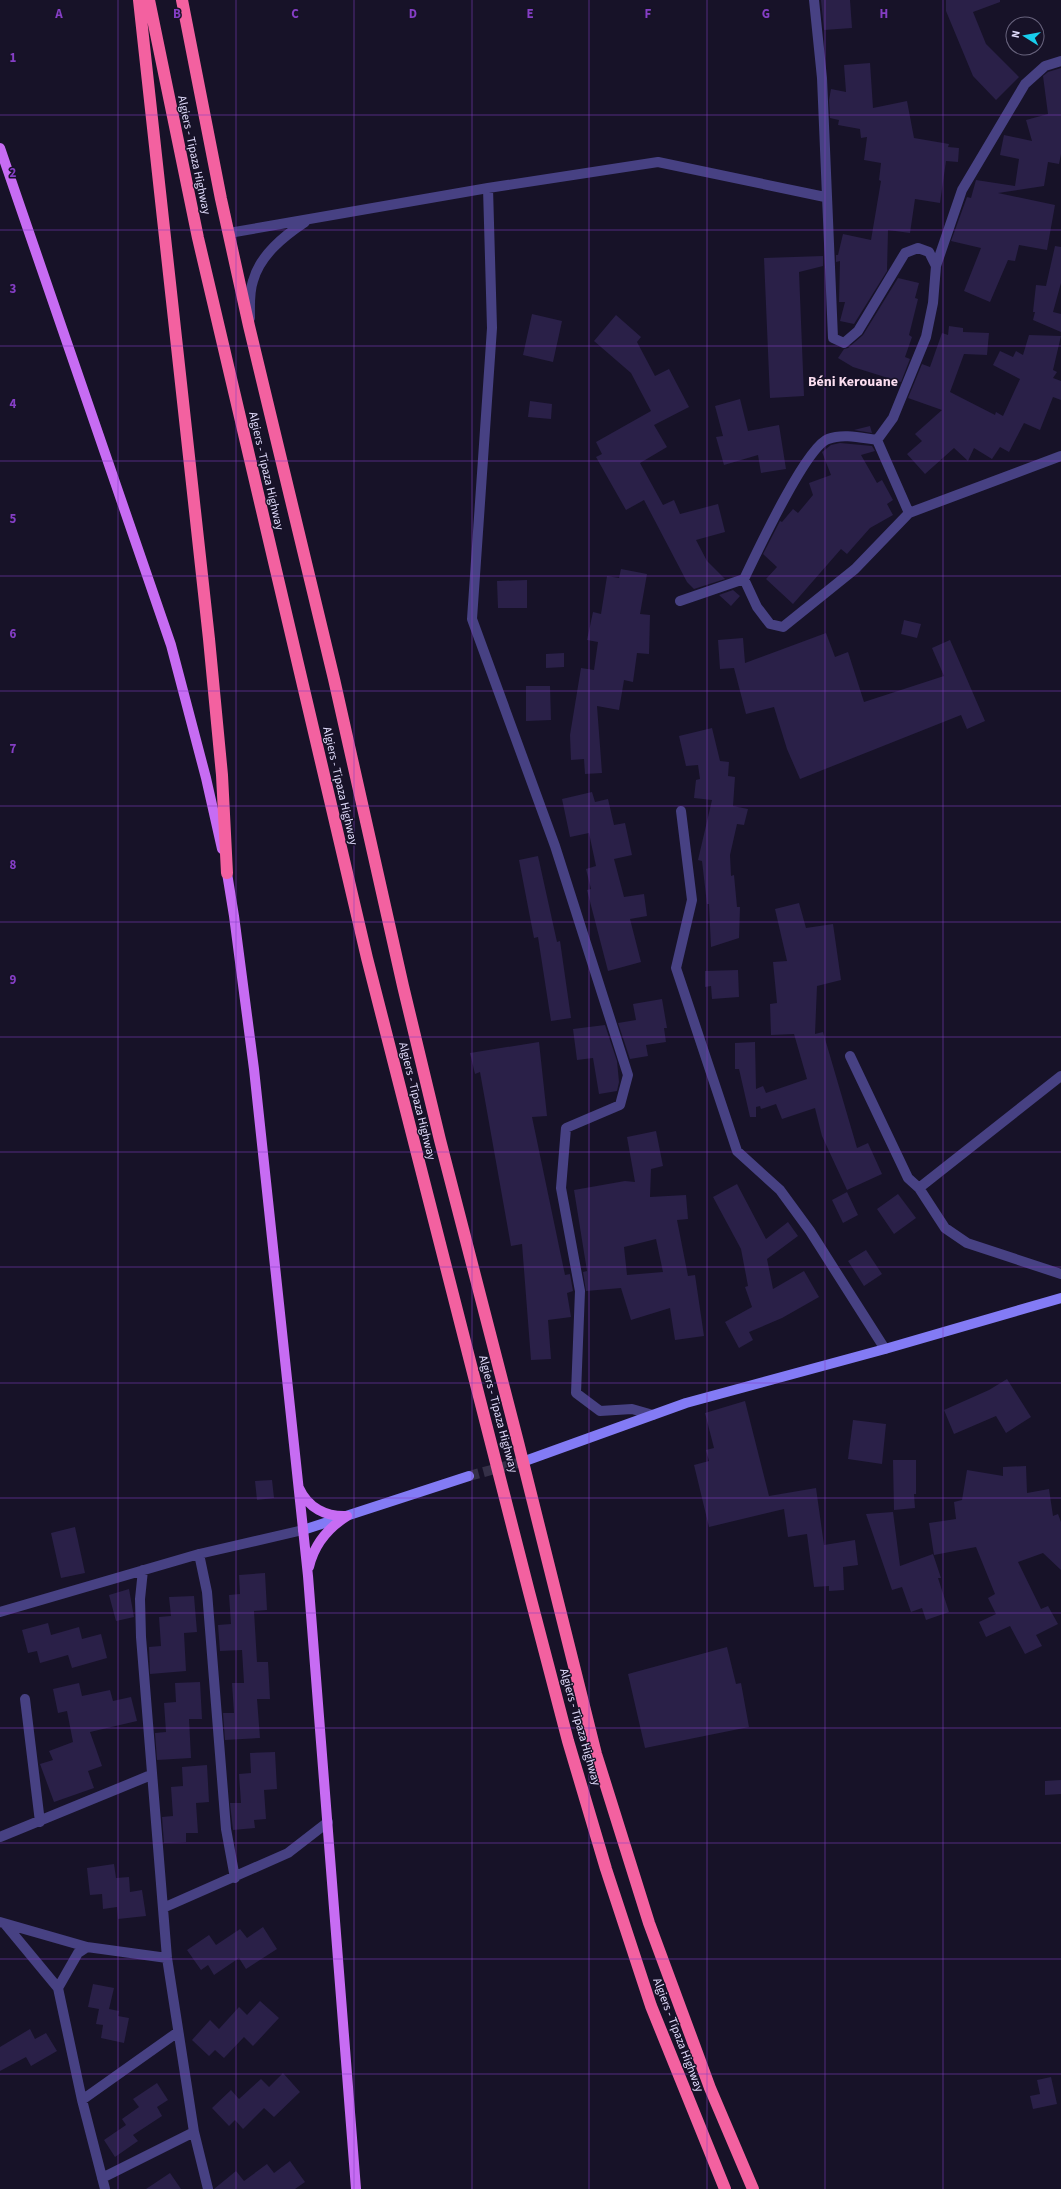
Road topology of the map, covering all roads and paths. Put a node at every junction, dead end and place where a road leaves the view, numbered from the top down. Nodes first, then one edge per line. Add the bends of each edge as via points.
1 (139, 0) edge
2 (149, 0) edge
3 (182, 0) edge
4 (814, 0) edge
5 (1061, 61) edge
6 (0, 148) edge
7 (488, 188) junction
8 (826, 197) junction
9 (309, 220) junction
10 (229, 233) junction
11 (936, 266) junction
12 (249, 326) junction
13 (877, 440) junction
14 (1061, 456) edge
15 (909, 513) junction
16 (744, 579) junction
17 (680, 601) dead end
18 (681, 811) dead end
19 (227, 873) junction
20 (850, 1056) dead end
21 (1061, 1076) edge
22 (919, 1188) junction
23 (1061, 1274) edge
24 (1061, 1298) edge
25 (885, 1349) junction
26 (653, 1415) junction
27 (524, 1461) tunnel mouth
28 (469, 1476) tunnel mouth
29 (297, 1481) junction
30 (347, 1516) junction
31 (303, 1530) junction
32 (199, 1554) junction
33 (143, 1570) junction
34 (308, 1576) junction
35 (0, 1612) edge
36 (24, 1699) dead end
37 (151, 1775) junction
38 (40, 1822) junction
39 (328, 1822) junction
40 (0, 1837) edge
41 (235, 1878) junction
42 (163, 1908) junction
43 (3, 1923) edge
44 (87, 1947) junction
45 (167, 1958) junction
46 (58, 1988) junction
47 (178, 2032) junction
48 (82, 2100) junction
49 (194, 2132) junction
50 (102, 2178) junction
51 (105, 2189) edge
52 (208, 2189) edge
53 (356, 2189) edge
54 (725, 2189) edge
55 (753, 2189) edge

1 - 19 highway via 209,639 222,775
2 - 54 highway, Algiers - Tipaza Highway via 198,238 367,958 530,1599 568,1741 651,2006
3 - 10 highway, Algiers - Tipaza Highway
4 - 8 street via 822,78
5 - 11 street via 1045,66 1025,84 962,190
6 - 19 main road via 170,645 206,778
7 - 8 street via 658,162
7 - 9 street
7 - 26 street via 492,328 472,619 555,846 628,1075 620,1105 566,1128 561,1188 580,1291 576,1393 600,1411 632,1409
8 - 11 street via 833,338 844,343 858,331 905,253 918,248 929,252
9 - 10 street
9 - 12 street via 286,234 261,263 252,281
10 - 12 highway, Algiers - Tipaza Highway
11 - 13 street via 934,303 926,337 893,418
12 - 55 highway, Algiers - Tipaza Highway via 304,550 402,986 596,1754 655,1938 710,2088
13 - 15 street
13 - 16 street via 851,436 827,439 804,463
14 - 15 street
15 - 16 street via 855,569 784,627 770,624 757,607
16 - 17 street
18 - 25 street via 692,900 676,968 737,1151 780,1190 810,1231
19 - 29 main road via 254,1069
20 - 22 street via 908,1178
21 - 22 street
22 - 23 street via 945,1228 967,1243
24 - 25 main road
25 - 26 main road via 686,1403
26 - 27 main road
28 - 30 main road
29 - 30 main road via 305,1498 315,1508 328,1515
29 - 31 main road
30 - 31 main road
30 - 34 main road via 323,1536 313,1555
31 - 32 street
31 - 34 main road
32 - 33 street
32 - 41 street via 207,1592 226,1828
33 - 35 street
33 - 37 street via 140,1599 141,1629
34 - 39 main road
36 - 38 street
37 - 38 street
37 - 42 street
38 - 40 street
39 - 41 street via 288,1853
39 - 53 main road
41 - 42 street
42 - 45 street
43 - 44 street
43 - 46 street
44 - 45 street
44 - 46 street via 78,1953
45 - 47 street
46 - 48 street
47 - 48 street
47 - 49 street
48 - 50 street
49 - 50 street
49 - 52 street
50 - 51 street

